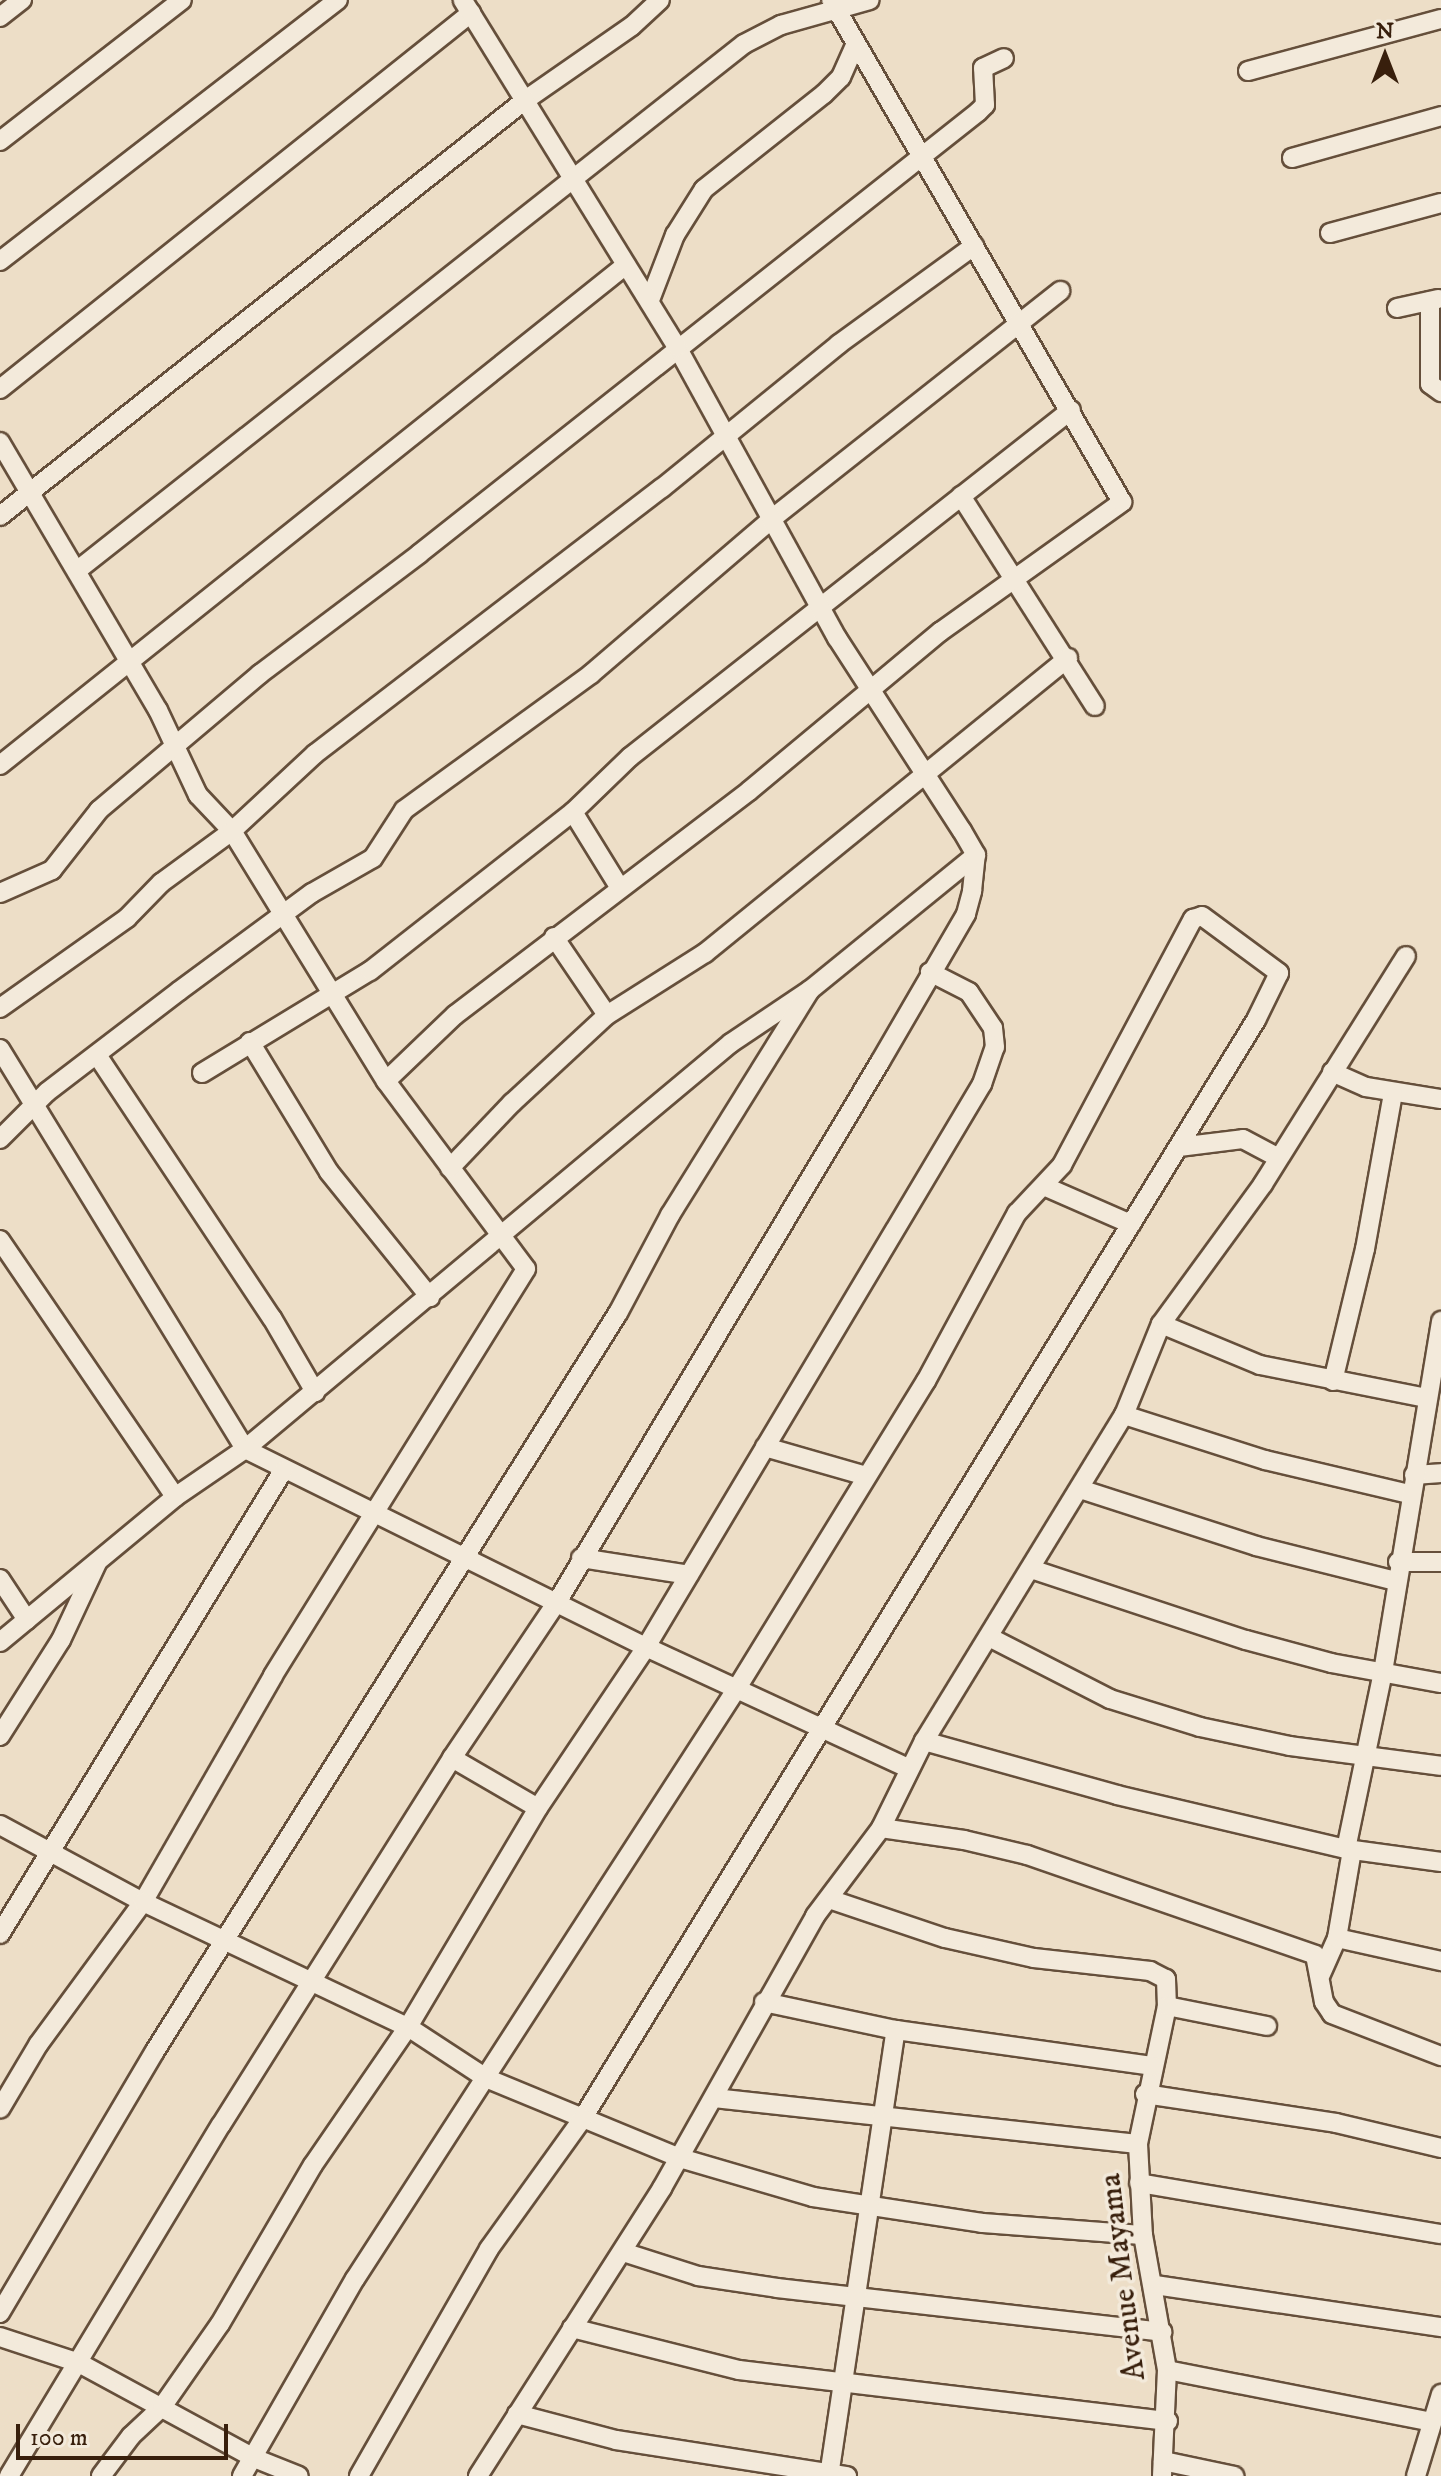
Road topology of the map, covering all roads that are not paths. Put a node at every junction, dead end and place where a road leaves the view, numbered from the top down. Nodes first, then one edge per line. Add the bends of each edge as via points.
1 (22, 0) edge
2 (182, 0) edge
3 (338, 0) edge
4 (660, 0) edge
5 (870, 0) edge
6 (832, 5) edge
7 (467, 7) edge
8 (0, 17) edge
9 (1441, 19) edge
10 (855, 46) junction
11 (1004, 58) dead end
12 (1248, 71) dead end
13 (524, 101) junction
14 (1441, 116) edge
15 (0, 141) edge
16 (919, 156) junction
17 (1292, 158) dead end
18 (573, 182) junction
19 (1441, 203) edge
20 (1330, 233) dead end
21 (974, 246) junction
22 (0, 261) edge
23 (626, 265) junction
24 (1060, 291) dead end
25 (650, 300) junction
26 (1436, 300) edge
27 (1397, 308) dead end
28 (1020, 322) junction
29 (677, 347) junction
30 (0, 389) edge
31 (1441, 392) edge
32 (1071, 410) junction
33 (724, 434) junction
34 (0, 442) edge
35 (30, 495) junction
36 (961, 496) junction
37 (0, 516) edge
38 (774, 517) junction
39 (79, 569) junction
40 (1015, 576) junction
41 (821, 611) junction
42 (1068, 658) junction
43 (128, 664) junction
44 (872, 688) junction
45 (1095, 706) dead end
46 (178, 747) junction
47 (0, 765) edge
48 (921, 775) junction
49 (573, 812) junction
50 (232, 831) junction
51 (976, 855) junction
52 (620, 888) junction
53 (0, 893) edge
54 (281, 916) junction
55 (554, 937) junction
56 (1406, 956) dead end
57 (930, 972) junction
58 (810, 990) junction
59 (329, 992) junction
60 (0, 1008) edge
61 (607, 1015) junction
62 (250, 1042) junction
63 (0, 1049) edge
64 (97, 1055) junction
65 (1332, 1072) junction
66 (202, 1073) dead end
67 (386, 1081) junction
68 (1393, 1093) junction
69 (1441, 1099) edge
70 (34, 1104) junction
71 (0, 1139) edge
72 (1179, 1147) junction
73 (1278, 1158) junction
74 (450, 1168) junction
75 (1044, 1186) junction
76 (1131, 1224) junction
77 (499, 1239) junction
78 (0, 1240) edge
79 (430, 1297) junction
80 (1441, 1321) edge
81 (1161, 1324) junction
82 (1333, 1381) junction
83 (1432, 1389) edge
84 (315, 1392) junction
85 (1124, 1415) junction
86 (765, 1447) junction
87 (245, 1449) junction
88 (283, 1471) junction
89 (1441, 1473) edge
90 (1414, 1475) junction
91 (866, 1476) junction
92 (1080, 1489) junction
93 (1409, 1494) junction
94 (175, 1497) junction
95 (378, 1514) junction
96 (467, 1556) junction
97 (581, 1558) junction
98 (98, 1560) junction
99 (1441, 1562) edge
100 (1031, 1569) junction
101 (1396, 1571) junction
102 (689, 1575) junction
103 (0, 1579) edge
104 (557, 1602) junction
105 (27, 1620) junction
106 (989, 1637) junction
107 (0, 1642) edge
108 (646, 1647) junction
109 (1383, 1672) junction
110 (1441, 1683) edge
111 (737, 1688) junction
112 (824, 1728) junction
113 (0, 1736) edge
114 (924, 1741) junction
115 (1367, 1757) junction
116 (452, 1758) junction
117 (1441, 1766) edge
118 (908, 1768) junction
119 (538, 1808) junction
120 (0, 1825) edge
121 (881, 1828) junction
122 (1349, 1850) junction
123 (52, 1851) junction
124 (1441, 1862) edge
125 (829, 1899) junction
126 (143, 1902) junction
127 (0, 1934) edge
128 (1337, 1938) junction
129 (226, 1941) junction
130 (1441, 1961) edge
131 (1320, 1975) junction
132 (312, 1985) junction
133 (764, 2002) junction
134 (1167, 2006) junction
135 (1267, 2026) dead end
136 (408, 2027) junction
137 (896, 2030) junction
138 (1441, 2056) edge
139 (1153, 2066) junction
140 (486, 2078) junction
141 (1145, 2094) junction
142 (714, 2098) junction
143 (0, 2109) edge
144 (583, 2118) junction
145 (885, 2118) junction
146 (1138, 2144) junction
147 (1441, 2148) edge
148 (680, 2158) junction
149 (1139, 2183) junction
150 (869, 2206) junction
151 (1441, 2234) edge
152 (1143, 2235) junction
153 (623, 2252) junction
154 (1155, 2285) junction
155 (854, 2297) junction
156 (0, 2313) edge
157 (1441, 2327) edge
158 (572, 2328) junction
159 (1163, 2332) junction
160 (0, 2337) edge
161 (79, 2363) junction
162 (1167, 2370) junction
163 (845, 2383) junction
164 (1441, 2394) edge
165 (162, 2407) junction
166 (517, 2414) junction
167 (1168, 2421) junction
168 (1431, 2422) junction
169 (254, 2458) junction
170 (1162, 2468) edge
171 (835, 2475) edge
172 (9, 2476) edge
173 (101, 2476) edge
174 (242, 2476) edge
175 (299, 2476) edge
176 (359, 2476) edge
177 (478, 2476) edge
178 (1234, 2476) edge
179 (1416, 2476) edge

1 - 8 street
2 - 15 street
3 - 22 street
4 - 13 street via 632,26
5 - 6 street
6 - 10 street
6 - 18 street via 744,44
7 - 13 street
7 - 30 street
9 - 12 street
10 - 16 street
10 - 25 street via 841,77 824,94 704,189 675,235
11 - 16 street via 983,68 985,105
13 - 18 street
13 - 35 street
14 - 17 street
16 - 21 street
16 - 29 street
18 - 23 street
18 - 39 street
19 - 20 street
21 - 28 street
21 - 33 street
23 - 25 street
23 - 43 street
24 - 28 street
25 - 29 street
26 - 27 street
26 - 31 street via 1430,384
28 - 32 street
28 - 38 street
29 - 33 street
29 - 46 street via 260,674
32 - 36 street
32 - 40 street via 1122,502
33 - 38 street
33 - 50 street via 662,488 315,754
34 - 35 street
35 - 37 street
35 - 39 street
36 - 40 street
36 - 41 street
38 - 41 street
38 - 54 street via 591,674 404,810 373,858
39 - 43 street
40 - 42 street
40 - 44 street
41 - 44 street
41 - 49 street via 630,757
42 - 45 street
42 - 48 street
43 - 46 street
43 - 47 street
44 - 48 street
44 - 52 street via 749,791
46 - 50 street via 198,795
46 - 53 street via 99,810 52,870
48 - 51 street
48 - 61 street via 705,953
49 - 52 street
49 - 59 street via 370,971
50 - 54 street
50 - 60 street via 161,883 127,918
51 - 57 street via 966,914
51 - 58 street
52 - 55 street
54 - 59 street
54 - 64 street
55 - 61 street
55 - 67 street via 455,1015
56 - 65 street
57 - 86 street via 956,981 984,1011 995,1047 991,1062 927,1182
57 - 97 street
58 - 77 street via 731,1043
58 - 96 street
59 - 62 street
59 - 67 street
61 - 74 street
62 - 66 street
62 - 79 street via 329,1172
63 - 70 street
64 - 70 street
64 - 84 street via 272,1318
65 - 68 street
65 - 73 street
67 - 74 street
68 - 69 street
68 - 82 street via 1365,1249
70 - 71 street
70 - 87 street
72 - 73 street via 1243,1139
72 - 75 street via 1279,978 1276,969 1202,916 1193,919 1106,1090
72 - 76 street
73 - 81 street via 1195,1284
74 - 77 street
75 - 76 street
75 - 91 street via 1017,1213 926,1381
76 - 112 street
77 - 79 street
77 - 95 street via 518,1252 526,1272
78 - 94 street
79 - 84 street
80 - 83 street
81 - 82 street via 1260,1365
81 - 85 street
82 - 83 street
83 - 90 street
84 - 87 street
85 - 92 street
85 - 93 street via 1265,1460
86 - 91 street
86 - 102 street
87 - 88 street
87 - 94 street
88 - 95 street
88 - 123 street via 143,1693
89 - 90 street
90 - 93 street
91 - 111 street
92 - 100 street
92 - 101 street via 1230,1539
93 - 101 street
94 - 98 street
95 - 96 street
95 - 126 street via 273,1676
96 - 104 street
96 - 129 street
97 - 102 street
97 - 104 street
98 - 105 street
98 - 113 street via 61,1640
99 - 101 street
100 - 106 street
100 - 109 street via 1231,1636
101 - 109 street
102 - 108 street
103 - 105 street
104 - 108 street
104 - 116 street
105 - 107 street
106 - 114 street
106 - 115 street via 1110,1699 1200,1727
108 - 111 street
108 - 119 street
109 - 110 street
109 - 115 street
111 - 112 street
111 - 140 street
112 - 118 street
112 - 144 street via 681,1950
114 - 118 street
114 - 122 street via 1117,1795
115 - 117 street
115 - 122 street
116 - 119 street
116 - 132 street
118 - 121 street
119 - 136 street
120 - 123 street
121 - 125 street
121 - 131 street via 964,1840 1096,1877 1315,1955
122 - 124 street
122 - 128 street
123 - 126 street
123 - 127 street
125 - 133 street
125 - 134 street, Avenue Mayama via 945,1938 1034,1958 1150,1971 1166,1979
126 - 129 street
126 - 143 street via 38,2045
128 - 130 street
128 - 131 street
129 - 132 street
129 - 156 street
131 - 138 street via 1324,2002 1332,2014
132 - 136 street
132 - 161 street via 155,2232
133 - 137 street
133 - 142 street
134 - 135 street
134 - 139 street, Avenue Mayama
136 - 140 street
136 - 165 street via 313,2165 220,2324
137 - 139 street
137 - 145 street
139 - 141 street, Avenue Mayama
140 - 144 street
140 - 169 street via 355,2279
141 - 146 street, Avenue Mayama
141 - 147 street via 1336,2123
142 - 145 street
142 - 148 street
144 - 148 street
144 - 176 street via 489,2249
145 - 146 street
145 - 150 street
146 - 149 street, Avenue Mayama
148 - 150 street via 747,2181
148 - 153 street
149 - 151 street
149 - 152 street, Avenue Mayama
150 - 152 street via 982,2223
150 - 155 street
152 - 154 street, Avenue Mayama
153 - 155 street via 698,2276
153 - 158 street
154 - 157 street
154 - 159 street, Avenue Mayama
155 - 159 street
155 - 163 street
158 - 163 street via 685,2361
158 - 166 street
159 - 162 street, Avenue Mayama
160 - 161 street
161 - 165 street
161 - 172 street
162 - 167 street, Avenue Mayama
162 - 168 street
163 - 167 street
163 - 171 street
164 - 168 street
165 - 169 street
165 - 173 street
166 - 171 street via 616,2440
166 - 177 street
167 - 170 street, Avenue Mayama
168 - 179 street
169 - 174 street
169 - 175 street
170 - 178 street

